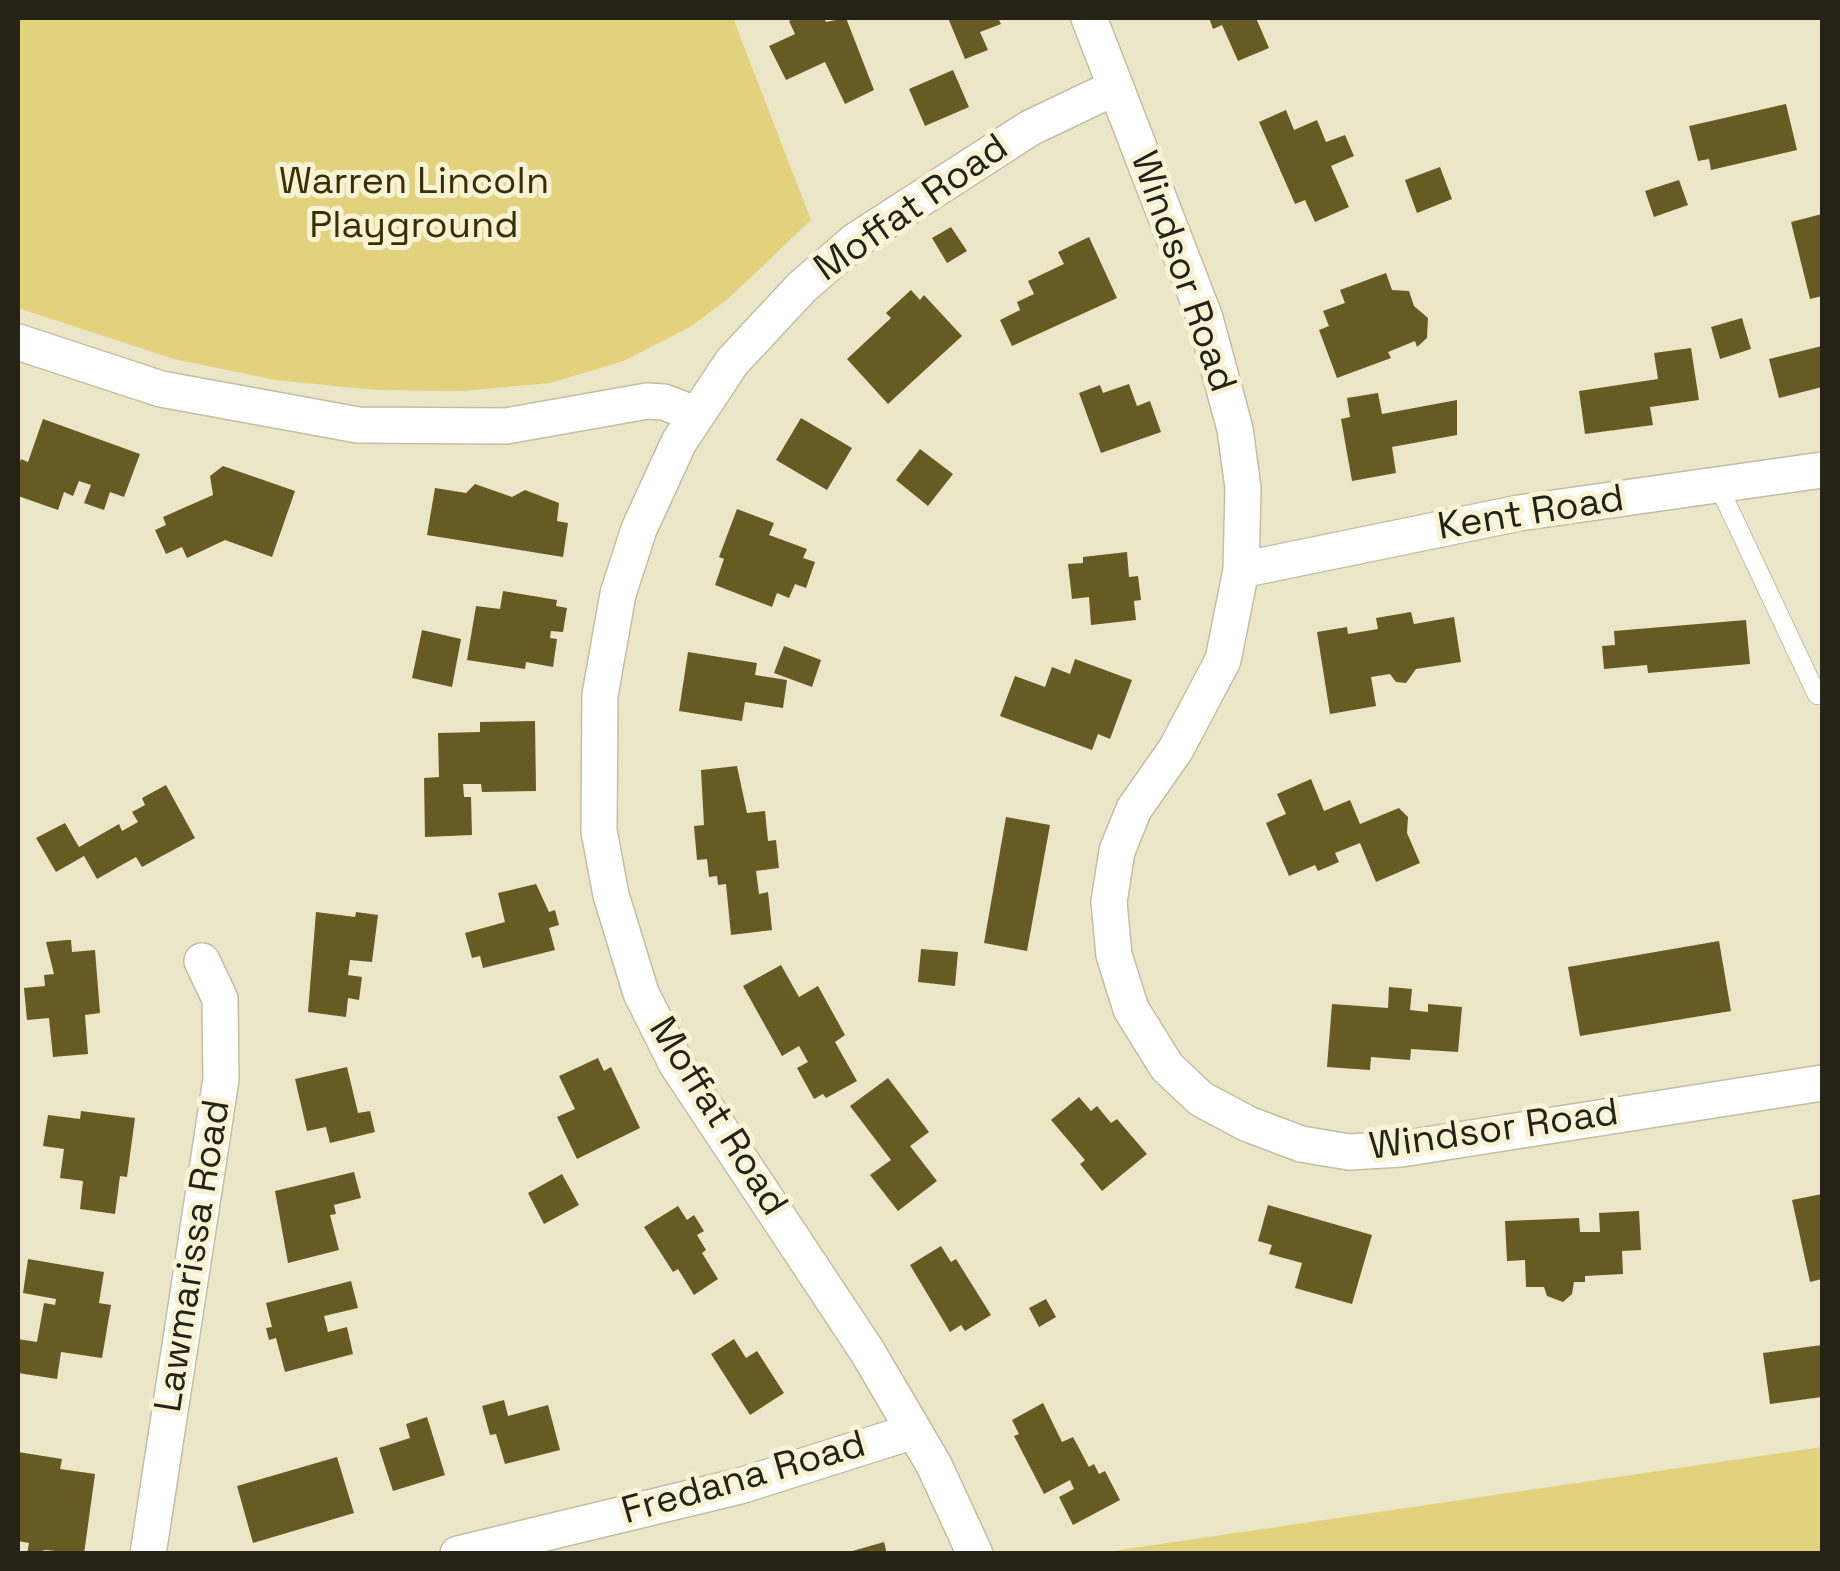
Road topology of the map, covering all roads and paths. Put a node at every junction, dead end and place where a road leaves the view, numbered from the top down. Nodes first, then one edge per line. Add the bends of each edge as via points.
1 (1088, 18) edge
2 (1116, 87) junction
3 (18, 342) edge
4 (695, 414) junction
5 (1822, 470) edge
6 (1718, 484) junction
7 (1241, 570) junction
8 (1817, 696) dead end
9 (202, 961) dead end
10 (1822, 1083) edge
11 (914, 1431) junction
12 (148, 1554) edge
13 (458, 1554) edge
14 (975, 1554) edge

1 - 2 street, Windsor Road
2 - 4 street, Moffat Road via 1030,128 855,241 753,338
2 - 7 street, Windsor Road via 1221,373 1243,488
3 - 4 street via 160,390 358,425 506,426 647,401
4 - 11 street, Moffat Road via 639,529 604,659 596,767 611,895 641,994 676,1063 868,1350
5 - 6 street, Kent Road
6 - 7 street, Kent Road via 1519,513
6 - 8 lane
7 - 10 street, Windsor Road via 1224,660 1134,809 1108,902 1114,955 1132,1009 1166,1067 1200,1099 1301,1144 1349,1152
9 - 12 street, Lawmarissa Road via 220,999 222,1078
11 - 13 street, Fredana Road via 740,1486
11 - 14 street, Moffat Road

